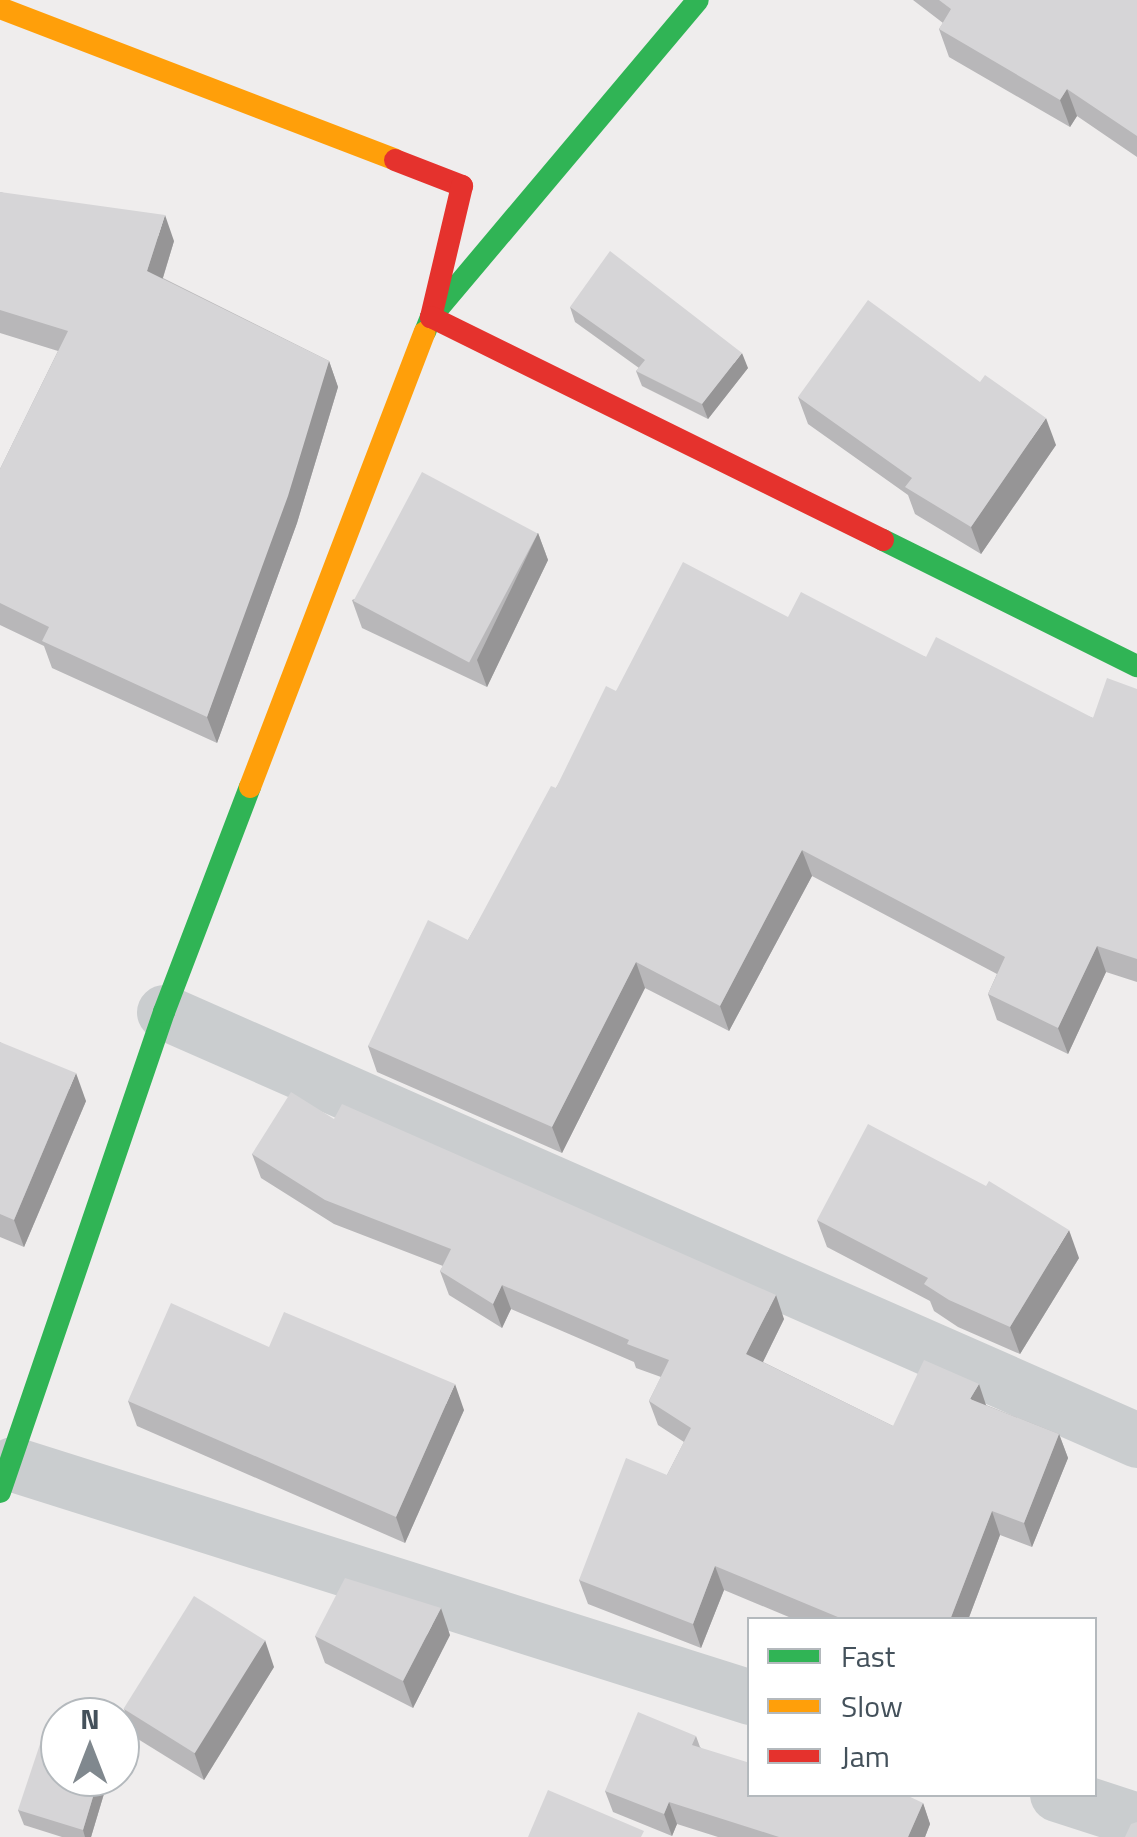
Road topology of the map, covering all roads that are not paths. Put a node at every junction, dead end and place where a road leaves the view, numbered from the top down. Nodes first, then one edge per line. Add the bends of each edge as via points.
1 (698, 0) edge
2 (0, 8) edge
3 (430, 317) junction
4 (1137, 666) edge
5 (164, 1012) junction
6 (1137, 1440) edge
7 (6, 1478) edge
8 (747, 1696) edge
9 (1066, 1797) edge
10 (1137, 1820) edge

1 - 3 street
2 - 3 street via 462,186
3 - 4 street
3 - 5 street
5 - 6 street
5 - 7 street
7 - 8 street
9 - 10 street

